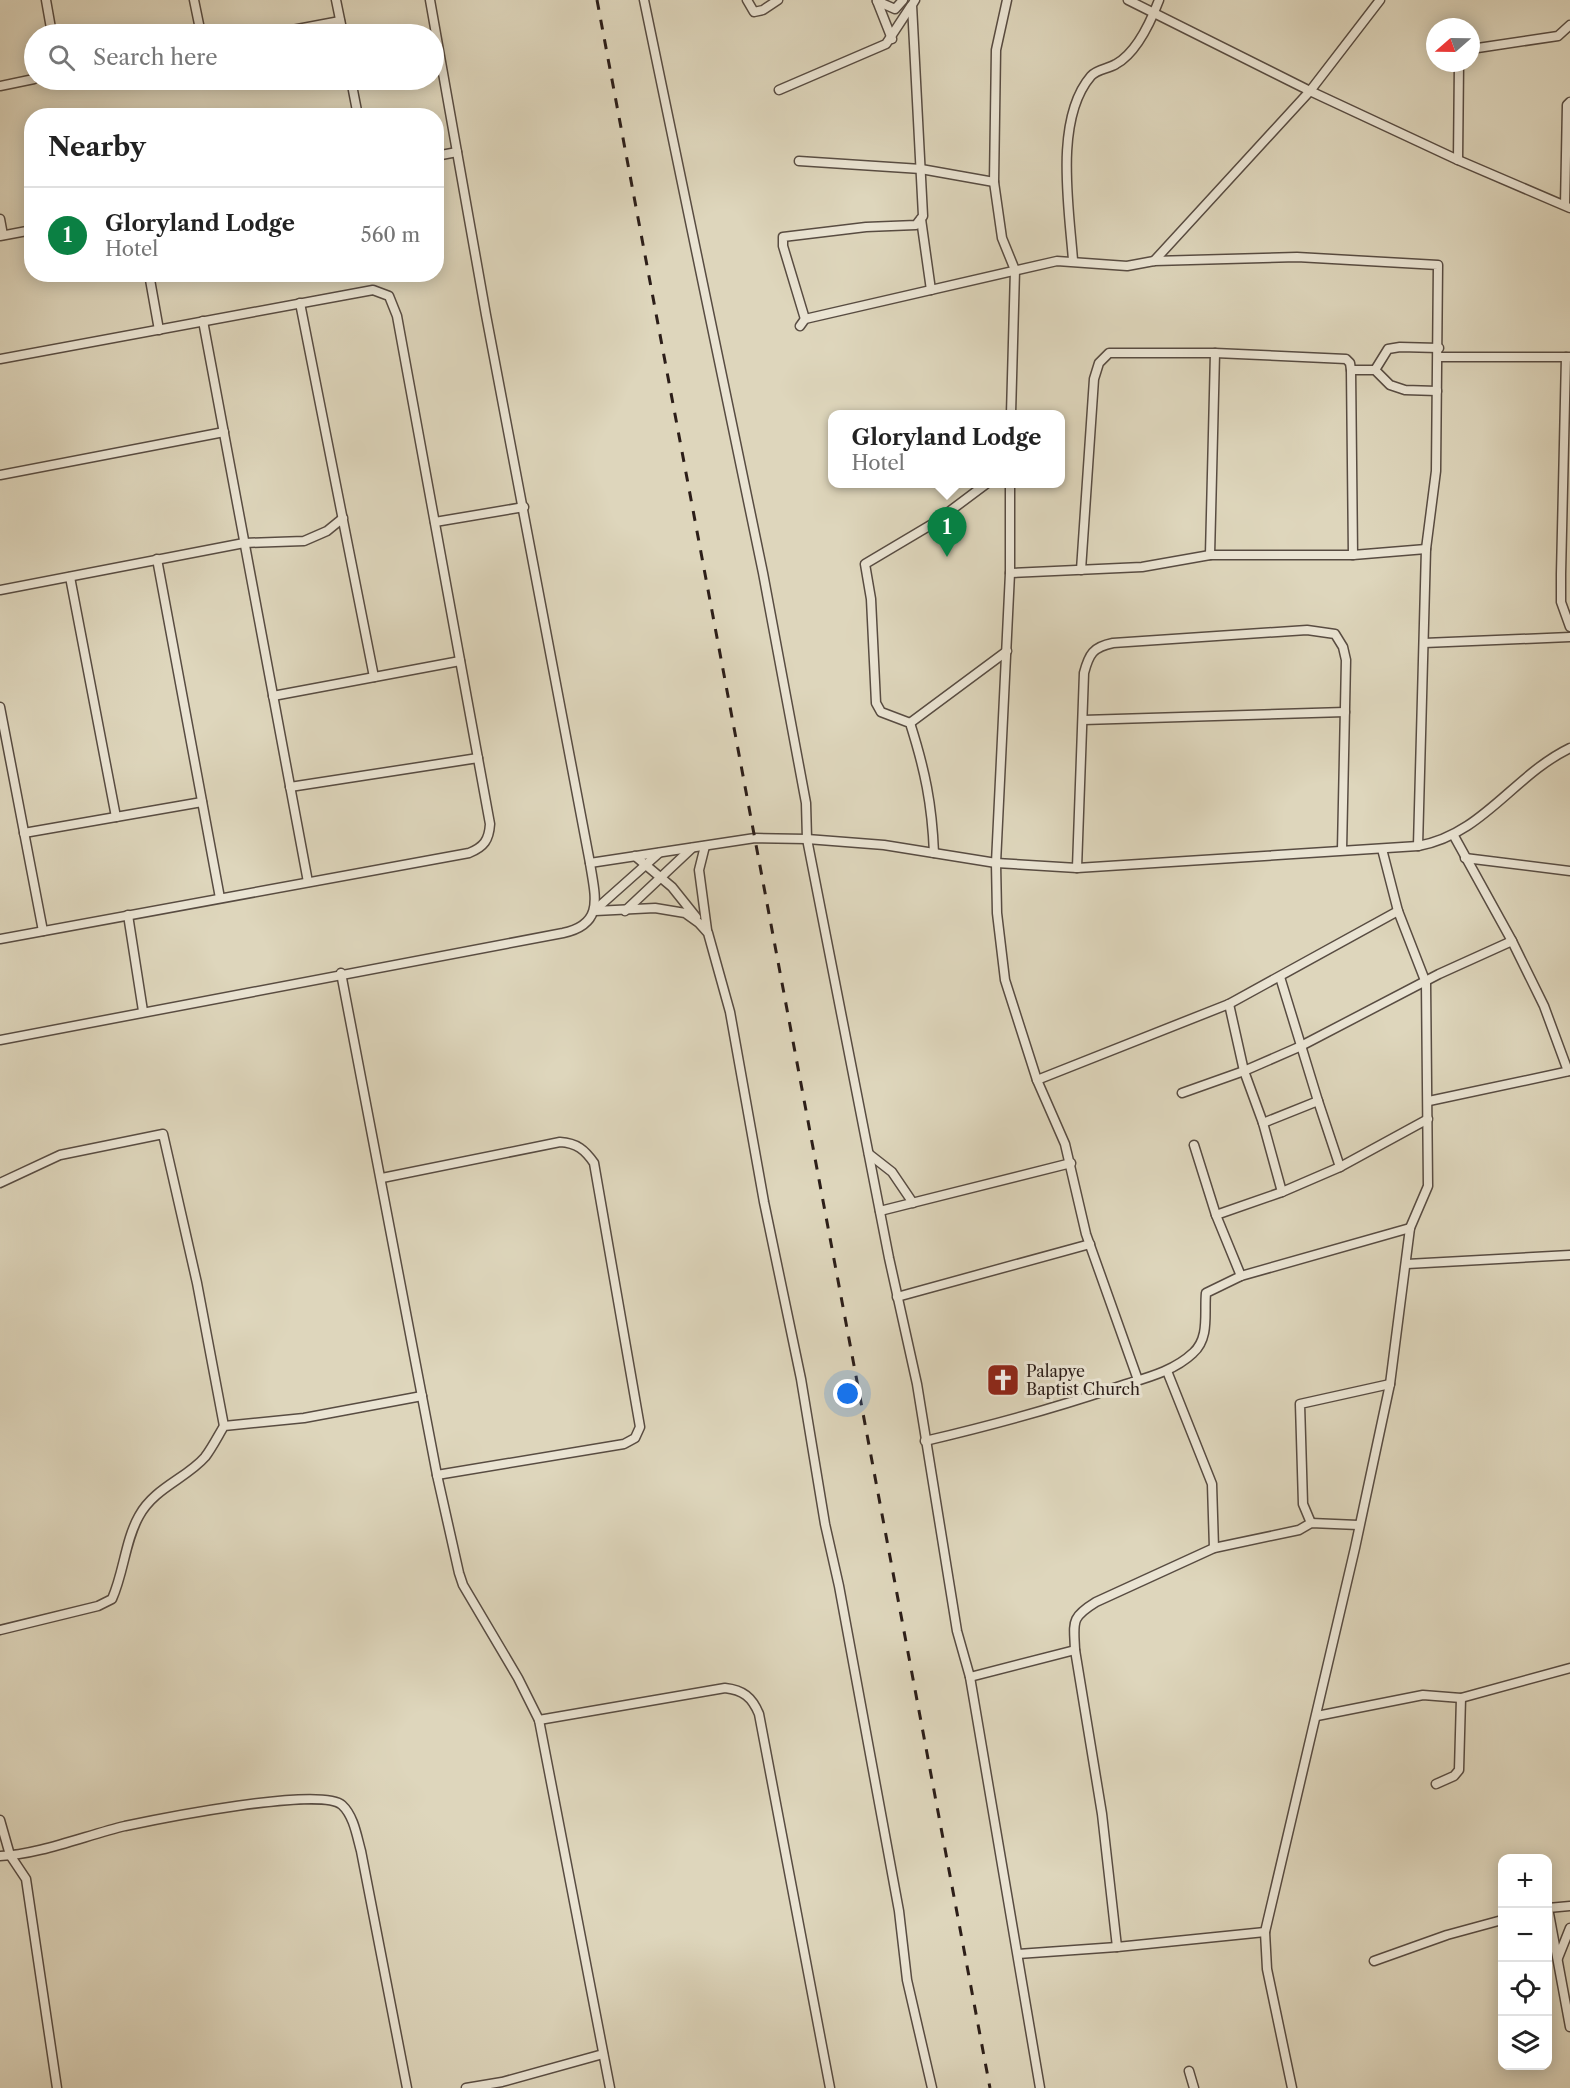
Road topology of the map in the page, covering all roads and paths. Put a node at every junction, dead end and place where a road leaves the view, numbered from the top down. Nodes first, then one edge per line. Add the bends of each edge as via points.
1 (46, 0) edge
2 (194, 0) edge
3 (336, 0) edge
4 (430, 0) edge
5 (644, 0) edge
6 (747, 0) edge
7 (778, 0) edge
8 (903, 0) edge
9 (1007, 0) edge
10 (1128, 0) edge
11 (1159, 0) edge
12 (1380, 0) edge
13 (876, 1) edge
14 (913, 3) edge
15 (1155, 12) junction
16 (340, 21) junction
17 (50, 24) edge
18 (199, 24) edge
19 (324, 24) edge
20 (341, 24) edge
21 (434, 24) edge
22 (1570, 25) edge
23 (892, 39) junction
24 (1480, 48) edge
25 (1459, 72) edge
26 (444, 79) edge
27 (24, 81) edge
28 (0, 86) edge
29 (353, 90) edge
30 (779, 90) dead end
31 (1310, 91) junction
32 (1570, 102) edge
33 (356, 108) edge
34 (457, 152) junction
35 (444, 154) edge
36 (1458, 160) junction
37 (799, 161) dead end
38 (921, 169) junction
39 (994, 182) junction
40 (1568, 206) edge
41 (0, 219) edge
42 (921, 219) junction
43 (24, 231) edge
44 (1, 235) edge
45 (1073, 260) junction
46 (1154, 261) junction
47 (1015, 270) junction
48 (150, 282) edge
49 (931, 290) junction
50 (300, 303) junction
51 (203, 321) junction
52 (159, 330) junction
53 (1215, 353) junction
54 (1439, 353) junction
55 (1568, 357) edge
56 (0, 359) edge
57 (1351, 370) junction
58 (1375, 370) junction
59 (1437, 391) junction
60 (1011, 410) edge
61 (224, 432) junction
62 (0, 475) edge
63 (980, 488) edge
64 (1010, 488) edge
65 (524, 507) junction
66 (343, 518) junction
67 (435, 522) junction
68 (244, 543) junction
69 (1426, 549) junction
70 (1210, 555) junction
71 (1353, 555) junction
72 (157, 559) junction
73 (1081, 570) junction
74 (1010, 573) junction
75 (70, 577) junction
76 (0, 590) edge
77 (1570, 627) edge
78 (1570, 637) edge
79 (1424, 643) junction
80 (1007, 651) junction
81 (460, 661) junction
82 (374, 677) junction
83 (273, 696) junction
84 (0, 707) edge
85 (1345, 712) junction
86 (1083, 720) junction
87 (910, 723) junction
88 (1570, 748) edge
89 (478, 758) junction
90 (290, 787) junction
91 (202, 802) junction
92 (116, 817) junction
93 (24, 833) junction
94 (1454, 836) junction
95 (807, 838) junction
96 (705, 846) junction
97 (1418, 846) junction
98 (692, 848) junction
99 (1382, 849) junction
100 (1342, 850) junction
101 (661, 852) junction
102 (934, 853) junction
103 (635, 856) junction
104 (1465, 858) junction
105 (590, 863) junction
106 (996, 863) junction
107 (646, 864) junction
108 (1077, 868) junction
109 (1570, 871) edge
110 (661, 877) junction
111 (308, 882) junction
112 (220, 898) junction
113 (595, 910) junction
114 (625, 911) junction
115 (1398, 911) junction
116 (128, 915) junction
117 (699, 923) junction
118 (43, 931) junction
119 (708, 933) junction
120 (0, 939) edge
121 (1512, 941) junction
122 (340, 973) junction
123 (1280, 977) junction
124 (1426, 983) junction
125 (1229, 1004) junction
126 (143, 1011) junction
127 (0, 1040) edge
128 (1299, 1047) junction
129 (1244, 1071) junction
130 (1569, 1071) edge
131 (1037, 1080) junction
132 (1182, 1093) dead end
133 (1318, 1101) junction
134 (1429, 1101) junction
135 (1428, 1119) junction
136 (1263, 1122) junction
137 (1194, 1145) dead end
138 (869, 1154) junction
139 (1071, 1163) junction
140 (1340, 1167) junction
141 (382, 1178) junction
142 (0, 1183) edge
143 (1282, 1192) junction
144 (913, 1203) junction
145 (880, 1211) junction
146 (1216, 1215) junction
147 (1410, 1228) junction
148 (1090, 1244) junction
149 (1570, 1255) edge
150 (1407, 1264) junction
151 (1241, 1276) junction
152 (897, 1297) junction
153 (1167, 1371) junction
154 (1138, 1380) junction
155 (1390, 1384) junction
156 (422, 1396) junction
157 (224, 1426) junction
158 (925, 1441) junction
159 (437, 1475) junction
160 (1311, 1523) junction
161 (1358, 1526) junction
162 (1214, 1548) junction
163 (0, 1630) edge
164 (1075, 1650) junction
165 (1570, 1668) edge
166 (970, 1677) junction
167 (1461, 1698) junction
168 (1317, 1716) junction
169 (540, 1720) junction
170 (1436, 1784) dead end
171 (0, 1820) edge
172 (5, 1855) edge
173 (1570, 1906) edge
174 (1552, 1908) edge
175 (1498, 1921) edge
176 (1570, 1928) edge
177 (1552, 1931) edge
178 (1265, 1932) junction
179 (1117, 1947) junction
180 (1018, 1954) junction
181 (1557, 1959) junction
182 (1374, 1961) dead end
183 (1570, 2027) edge
184 (603, 2054) junction
185 (1189, 2070) dead end
186 (57, 2088) edge
187 (407, 2088) edge
188 (466, 2088) edge
189 (610, 2088) edge
190 (830, 2088) edge
191 (932, 2088) edge
192 (1040, 2088) edge
193 (1194, 2088) edge
194 (1292, 2088) edge

1 - 17 street
2 - 18 street
3 - 16 street
4 - 21 street
5 - 95 street via 763,573 806,803
6 - 7 street via 754,12
8 - 13 street via 895,9
9 - 39 street via 996,51
10 - 15 street
11 - 15 street
12 - 31 street
13 - 23 street
14 - 23 street
14 - 38 street
15 - 31 street
15 - 45 street via 1127,55 1093,74 1080,91 1068,133
16 - 19 street
16 - 20 street
22 - 24 street via 1558,36
23 - 30 street via 886,45
25 - 36 street
26 - 34 street
27 - 28 street
29 - 33 street
31 - 36 street
31 - 46 street
32 - 40 street
34 - 35 street
34 - 65 street
36 - 40 street
37 - 38 street
38 - 39 street
38 - 42 street
39 - 47 street via 1002,238
41 - 44 street
42 - 49 street
42 - 49 street via 916,225 783,237 783,246 802,322
43 - 44 street
45 - 46 street via 1127,266
45 - 47 street
46 - 54 street via 1297,257 1438,265
47 - 49 street
47 - 60 street
48 - 52 street
50 - 51 street
50 - 66 street
50 - 67 street via 373,290 384,293 392,302
51 - 52 street
51 - 61 street
52 - 56 street
53 - 57 street via 1338,357 1350,363
53 - 70 street
53 - 73 street via 1109,353 1099,363 1094,379
54 - 55 street
54 - 58 street via 1389,349
54 - 59 street
55 - 77 street via 1561,602
57 - 58 street
57 - 71 street
58 - 59 street via 1390,385 1405,390
59 - 69 street via 1436,471
61 - 62 street
61 - 68 street
63 - 87 street via 934,524 865,564 871,599 876,703 881,712
64 - 74 street
65 - 67 street
65 - 105 street
66 - 68 street via 327,531 304,541
66 - 82 street
67 - 81 street
68 - 72 street
68 - 83 street
69 - 71 street
69 - 79 street
70 - 71 street
70 - 73 street via 1142,567
72 - 75 street
72 - 91 street
73 - 74 street
74 - 80 street
75 - 76 street
75 - 92 street
78 - 79 street
79 - 97 street
80 - 87 street
80 - 106 street
81 - 82 street
81 - 89 street
82 - 83 street
83 - 90 street
84 - 93 street
85 - 86 street
85 - 86 street via 1343,647 1335,634 1307,630 1098,646 1089,655 1084,673
85 - 100 street
86 - 108 street
87 - 102 street via 932,805
88 - 94 street
89 - 90 street
89 - 111 street via 490,824 490,836 479,849
90 - 111 street
91 - 92 street
91 - 112 street
92 - 93 street
93 - 118 street
94 - 97 street
94 - 104 street
95 - 96 street via 756,838
95 - 102 street
95 - 138 street
96 - 98 street
96 - 119 street via 699,870
97 - 99 street
98 - 101 street
98 - 110 street
99 - 100 street
99 - 115 street
100 - 108 street
101 - 103 street
101 - 107 street
102 - 106 street
103 - 105 street
103 - 107 street
104 - 109 street
104 - 121 street
105 - 113 street
106 - 108 street
106 - 131 street via 1005,980
107 - 110 street
107 - 113 street
110 - 114 street
110 - 117 street
111 - 112 street
112 - 116 street
113 - 114 street
113 - 122 street via 576,930
114 - 117 street via 655,908 685,913
115 - 123 street
115 - 124 street
116 - 118 street
116 - 126 street
117 - 119 street
118 - 120 street
119 - 191 street via 730,1012 899,1911 907,1980
121 - 124 street
121 - 130 street via 1544,1005
122 - 126 street
122 - 141 street
123 - 125 street
123 - 128 street
124 - 128 street
124 - 134 street
125 - 129 street
125 - 131 street
126 - 127 street
128 - 129 street
128 - 133 street
129 - 132 street
129 - 136 street
130 - 134 street
131 - 139 street
133 - 136 street
133 - 140 street
134 - 135 street
135 - 140 street
135 - 147 street via 1428,1186
136 - 143 street
137 - 146 street
138 - 144 street via 892,1172
138 - 145 street
139 - 144 street
139 - 148 street
140 - 143 street
141 - 156 street
141 - 159 street via 560,1142 585,1150 594,1163 640,1427 635,1438 624,1444
142 - 157 street via 60,1155 163,1134
143 - 146 street
144 - 145 street
145 - 152 street
146 - 151 street
147 - 150 street
147 - 151 street
148 - 152 street
148 - 154 street
149 - 150 street
150 - 155 street
151 - 153 street via 1206,1293 1205,1334 1194,1353
152 - 158 street via 917,1384
153 - 154 street
153 - 162 street via 1212,1484
154 - 158 street via 1002,1423
155 - 160 street via 1300,1404 1303,1504
155 - 161 street
156 - 157 street via 304,1418
156 - 159 street
157 - 163 street via 204,1458 168,1484 140,1514 112,1599 98,1606
158 - 166 street via 957,1631
159 - 169 street via 463,1585
160 - 161 street
160 - 162 street via 1286,1534
161 - 168 street
162 - 164 street via 1079,1612 1074,1623
164 - 166 street
164 - 179 street via 1102,1814
165 - 167 street
166 - 180 street
167 - 168 street via 1423,1695
167 - 170 street via 1459,1770
168 - 178 street
169 - 184 street
169 - 190 street via 725,1688 740,1690 754,1700
171 - 172 street
172 - 186 street via 26,1879
172 - 187 street via 127,1826 265,1802 327,1798 342,1804 352,1820 361,1851
173 - 174 street
175 - 182 street
176 - 181 street
177 - 181 street
178 - 179 street
178 - 194 street via 1267,1969
179 - 180 street
180 - 192 street
181 - 183 street
184 - 188 street
184 - 189 street
185 - 193 street

